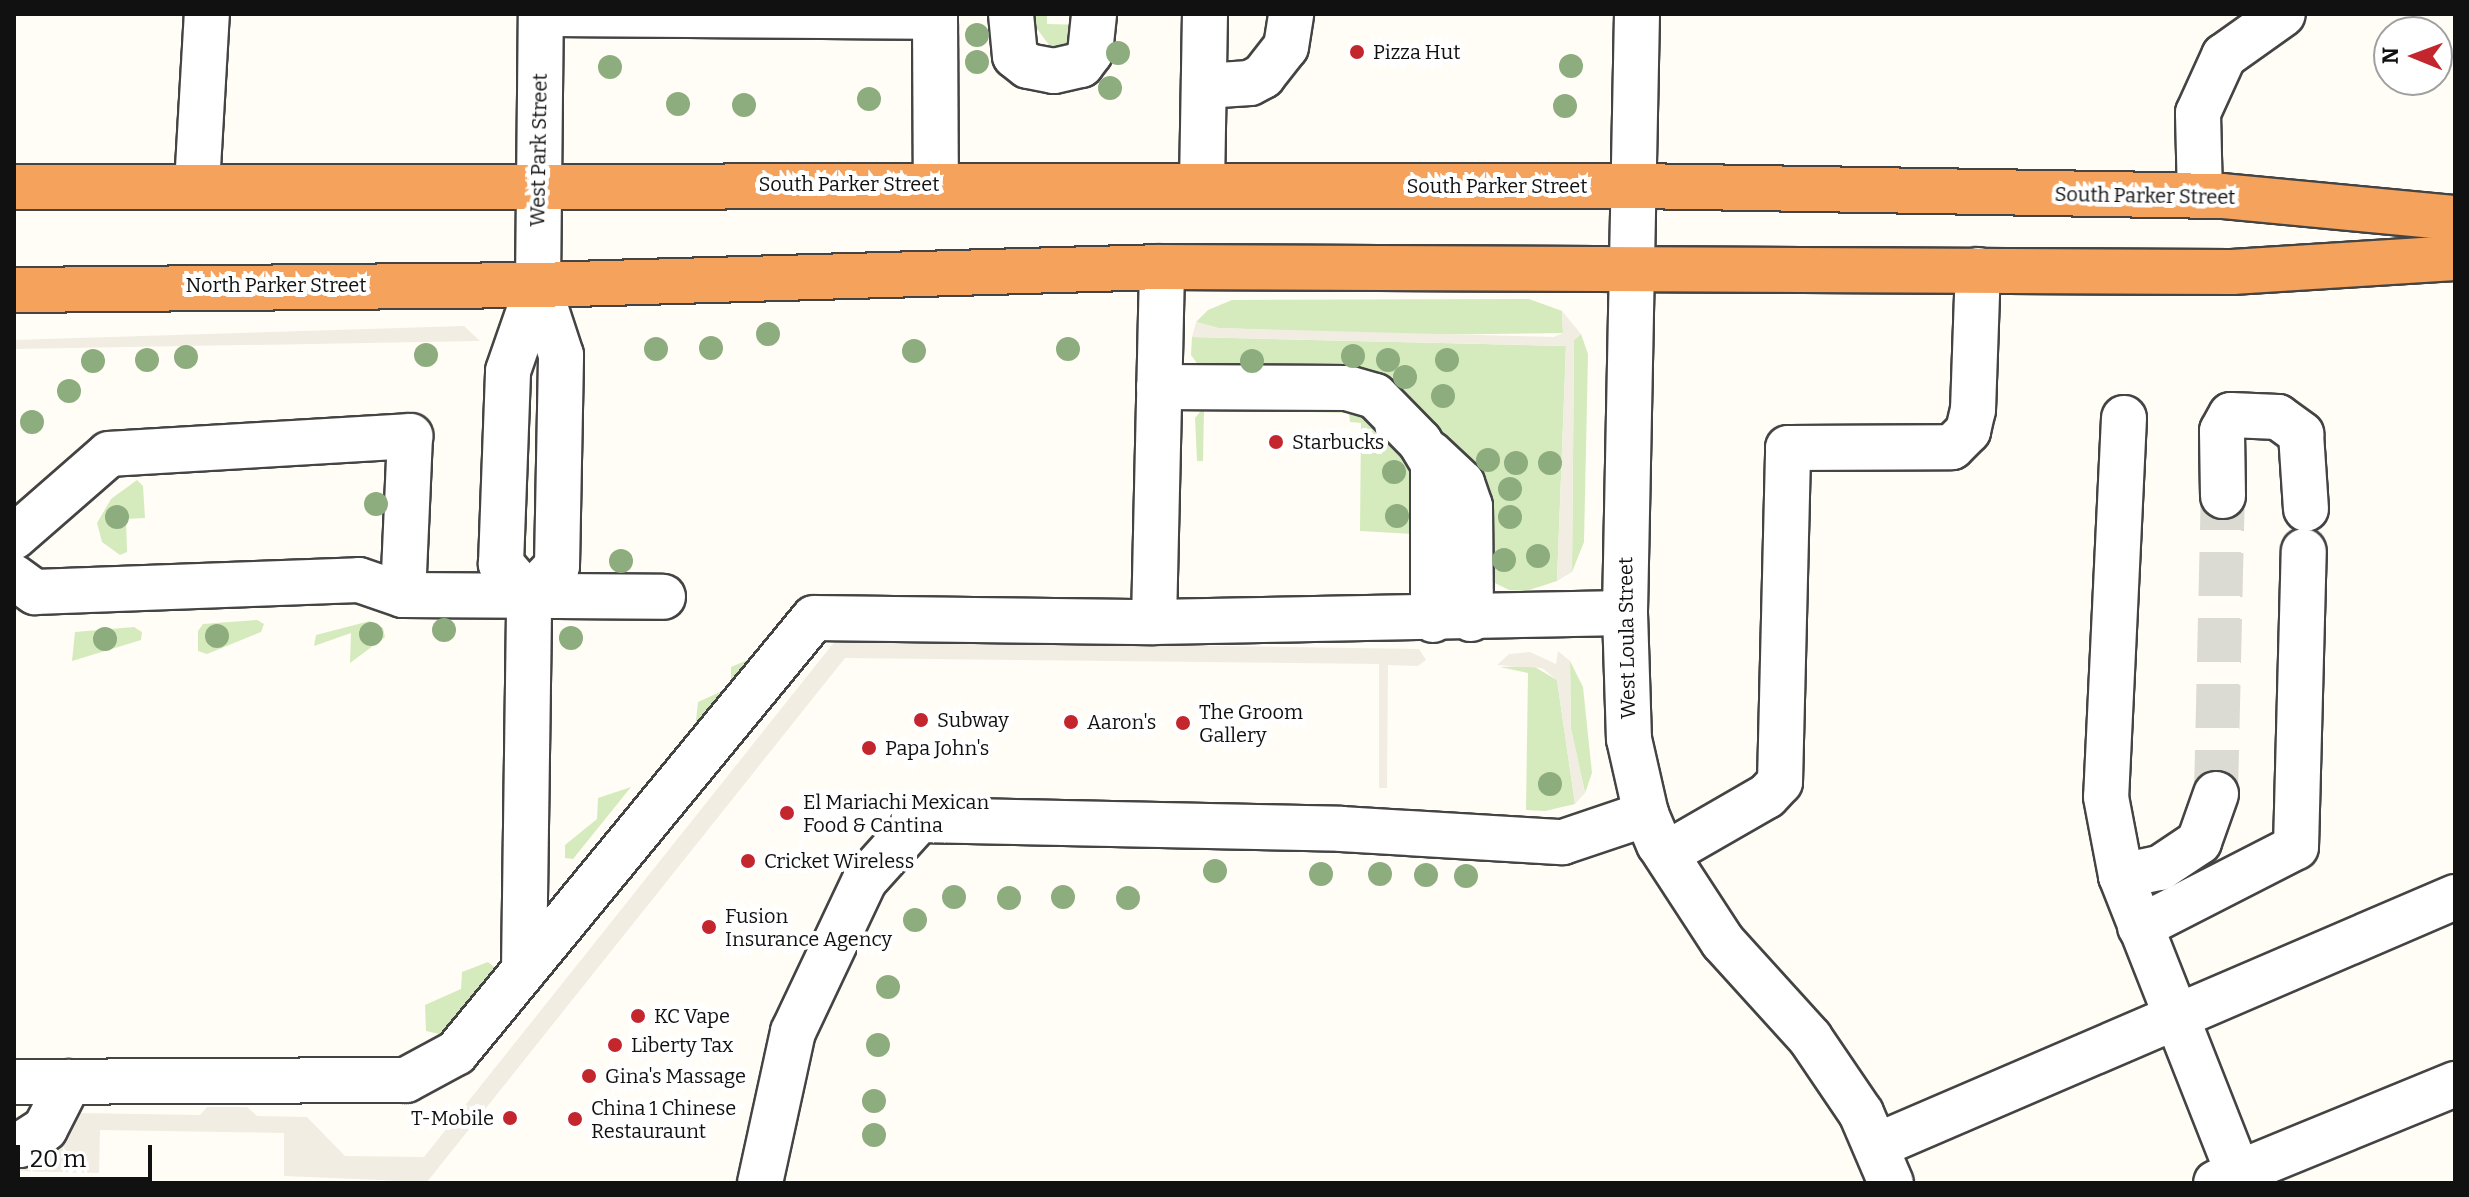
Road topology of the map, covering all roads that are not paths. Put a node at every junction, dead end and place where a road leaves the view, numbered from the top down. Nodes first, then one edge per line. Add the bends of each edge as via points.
1 (207, 14) edge
2 (541, 14) edge
3 (1011, 14) edge
4 (1094, 14) edge
5 (1205, 14) edge
6 (1291, 14) edge
7 (1637, 14) edge
8 (2283, 14) edge
9 (935, 15) edge
10 (1204, 86) junction
11 (537, 183) junction
12 (936, 184) junction
13 (197, 185) junction
14 (1202, 185) junction
15 (1635, 186) junction
16 (14, 187) edge
17 (2200, 196) junction
18 (2455, 218) edge
19 (2455, 258) edge
20 (1162, 267) junction
21 (1633, 269) junction
22 (1978, 270) junction
23 (538, 285) junction
24 (14, 290) edge
25 (1159, 387) junction
26 (2124, 418) dead end
27 (2223, 496) tunnel mouth
28 (14, 537) edge
29 (14, 577) edge
30 (403, 595) junction
31 (529, 596) junction
32 (663, 597) dead end
33 (1625, 613) junction
34 (1452, 620) junction
35 (1154, 622) junction
36 (2216, 794) tunnel mouth
37 (1646, 814) junction
38 (1666, 854) junction
39 (2121, 876) junction
40 (2455, 897) edge
41 (2140, 927) junction
42 (524, 970) junction
43 (2174, 1017) junction
44 (14, 1082) edge
45 (69, 1082) junction
46 (2455, 1084) edge
47 (20, 1145) dead end
48 (1883, 1164) edge
49 (2227, 1178) edge
50 (760, 1183) edge

1 - 13 street
2 - 9 street
2 - 11 street, West Park Street
3 - 4 street via 1015,56 1028,66 1054,71 1081,65 1090,53
5 - 10 street
6 - 10 street via 1286,47 1263,76 1250,83
7 - 15 street, West Loula Street
8 - 17 street via 2224,56 2198,113
9 - 12 street
10 - 14 street
11 - 12 highway, South Parker Street
11 - 13 highway
11 - 23 street, West Park Street
12 - 14 highway, South Parker Street
13 - 16 highway
14 - 15 highway, South Parker Street
15 - 17 highway, South Parker Street
15 - 21 street, West Loula Street
17 - 18 highway, South Parker Street
19 - 22 highway via 2232,272
20 - 21 highway
20 - 23 highway
20 - 25 street
21 - 22 highway
21 - 33 street, West Loula Street
22 - 38 street via 1973,410 1968,431 1952,447 1788,448 1780,782 1767,796
23 - 24 highway, North Parker Street
23 - 31 street, West Park Street via 508,371 501,564
25 - 34 street via 1364,390 1428,451 1437,483
25 - 35 street
26 - 39 street via 2106,797
27 - 41 street via 2222,431 2231,415 2278,417 2301,434 2305,530 2296,847
28 - 30 street via 109,454 410,436
29 - 30 street via 35,592 359,580
30 - 31 street
31 - 32 street
31 - 42 street
33 - 34 street
33 - 37 street, West Loula Street via 1629,739
34 - 35 street
35 - 42 street via 814,618
36 - 39 street via 2199,842 2160,868
37 - 38 street, West Loula Street
37 - 50 street via 1563,842 1341,829 919,820 865,880 793,1032
38 - 48 street, West Loula Street via 1723,942 1810,1038 1861,1113
39 - 41 street
40 - 43 street
41 - 43 street
42 - 45 street via 456,1053 406,1080
43 - 48 street
43 - 49 street
44 - 45 street
45 - 47 street via 45,1129
46 - 49 street

